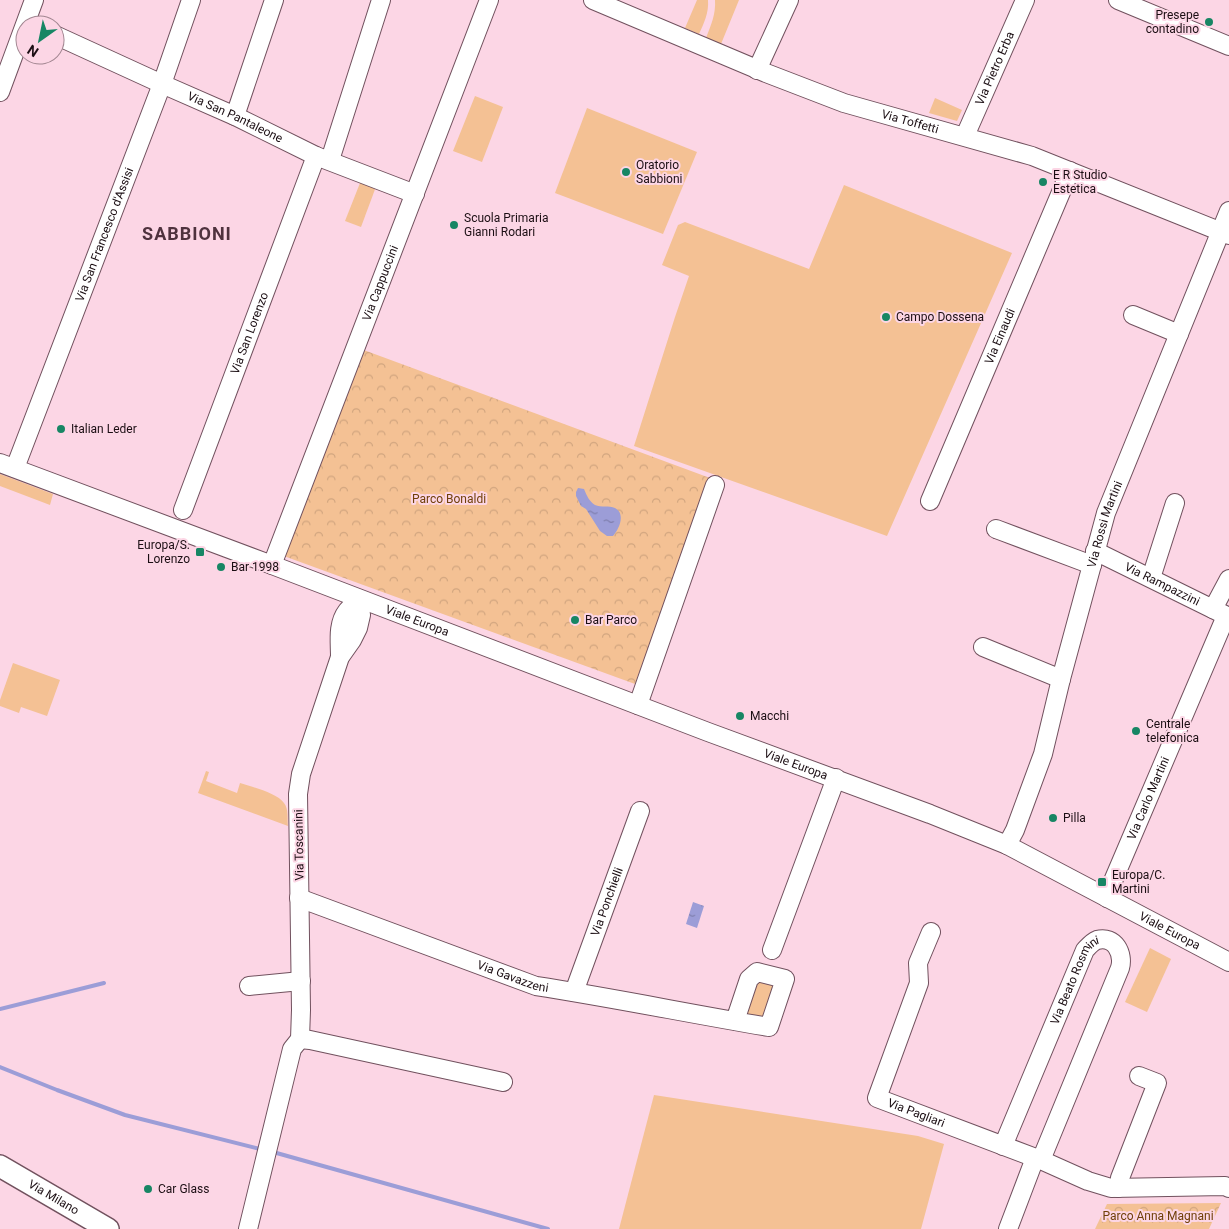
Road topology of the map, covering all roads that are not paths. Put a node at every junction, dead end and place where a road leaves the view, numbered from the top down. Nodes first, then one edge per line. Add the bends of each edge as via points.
1 (34, 0) edge
2 (191, 0) edge
3 (274, 0) edge
4 (381, 0) edge
5 (489, 0) edge
6 (593, 0) edge
7 (789, 0) edge
8 (1025, 0) edge
9 (1118, 0) edge
10 (31, 15) edge
11 (65, 40) edge
12 (1229, 46) edge
13 (15, 58) edge
14 (758, 70) junction
15 (162, 84) junction
16 (0, 92) edge
17 (234, 116) junction
18 (965, 136) junction
19 (323, 158) junction
20 (1070, 171) junction
21 (415, 194) junction
22 (1229, 211) edge
23 (1225, 233) edge
24 (1133, 315) dead end
25 (1179, 334) junction
26 (7, 465) edge
27 (715, 484) dead end
28 (930, 501) dead end
29 (1175, 503) dead end
30 (183, 510) dead end
31 (996, 529) dead end
32 (1093, 558) junction
33 (272, 565) junction
34 (1151, 578) junction
35 (1229, 580) edge
36 (359, 599) junction
37 (1223, 614) edge
38 (983, 647) dead end
39 (1061, 679) junction
40 (638, 705) junction
41 (836, 778) junction
42 (640, 811) dead end
43 (1007, 845) junction
44 (299, 898) junction
45 (1107, 898) junction
46 (931, 932) dead end
47 (772, 950) dead end
48 (1229, 962) edge
49 (301, 981) junction
50 (249, 986) dead end
51 (574, 992) junction
52 (735, 1021) dead end
53 (300, 1039) junction
54 (1138, 1076) dead end
55 (503, 1082) dead end
56 (1003, 1146) junction
57 (1038, 1159) junction
58 (0, 1166) edge
59 (1228, 1184) edge
60 (1118, 1188) junction
61 (108, 1229) edge
62 (248, 1229) edge
63 (1008, 1229) edge

1 - 10 street
2 - 15 street, Via San Francesco d'Assisi
3 - 17 street
4 - 19 street, Via San Lorenzo
5 - 21 street, Via Cappuccini
6 - 14 street, Via Toffetti
7 - 14 street
8 - 18 street, Via Pietro Erba
9 - 12 street
11 - 15 street, Via San Pantaleone
13 - 16 street
14 - 18 street, Via Toffetti via 844,103
15 - 17 street, Via San Pantaleone
15 - 26 street, Via San Francesco d'Assisi
17 - 19 street, Via San Pantaleone
18 - 20 street, Via Toffetti
19 - 21 street, Via San Pantaleone
19 - 30 street, Via San Lorenzo
20 - 23 street, Via Toffetti
20 - 28 street, Via Einaudi
21 - 33 street, Via Cappuccini
22 - 23 street, Via Rossi Martini
23 - 25 street, Via Rossi Martini
24 - 25 street
25 - 32 street, Via Rossi Martini via 1106,513
26 - 33 street, Viale Europa
27 - 40 street
29 - 34 street
31 - 32 street, Via Rampazzini
32 - 34 street, Via Rampazzini
32 - 39 street, Via Rossi Martini
33 - 36 street, Viale Europa
34 - 37 street, Via Rampazzini
35 - 37 street, Via Carlo Martini
36 - 40 street, Viale Europa
36 - 44 street, Via Toscanini via 361,615 358,628 340,657 301,774 298,794
37 - 45 street, Via Carlo Martini
38 - 39 street
39 - 43 street, Via Rossi Martini via 1043,754
40 - 41 street, Viale Europa
41 - 43 street, Viale Europa
41 - 47 street, Viale Europa
42 - 51 street, Via Ponchielli
43 - 45 street, Viale Europa
44 - 49 street, Via Toscanini
44 - 51 street, Via Gavazzeni via 536,986
45 - 48 street, Viale Europa
46 - 56 street, Via Pagliari via 918,963 918,983 877,1098
49 - 50 street
49 - 53 street, Via Toscanini
51 - 52 street, Via Gavazzeni
53 - 55 street
53 - 62 street, Via Toscanini via 292,1049
54 - 60 street via 1157,1083
56 - 57 street, Via Pagliari
56 - 57 street, Via Beato Rosmini via 1085,950 1097,940 1111,942 1121,954 1120,968
57 - 60 street, Via Pagliari via 1088,1181
57 - 63 street
58 - 61 main road, Via Milano
59 - 60 street, Via Pagliari

